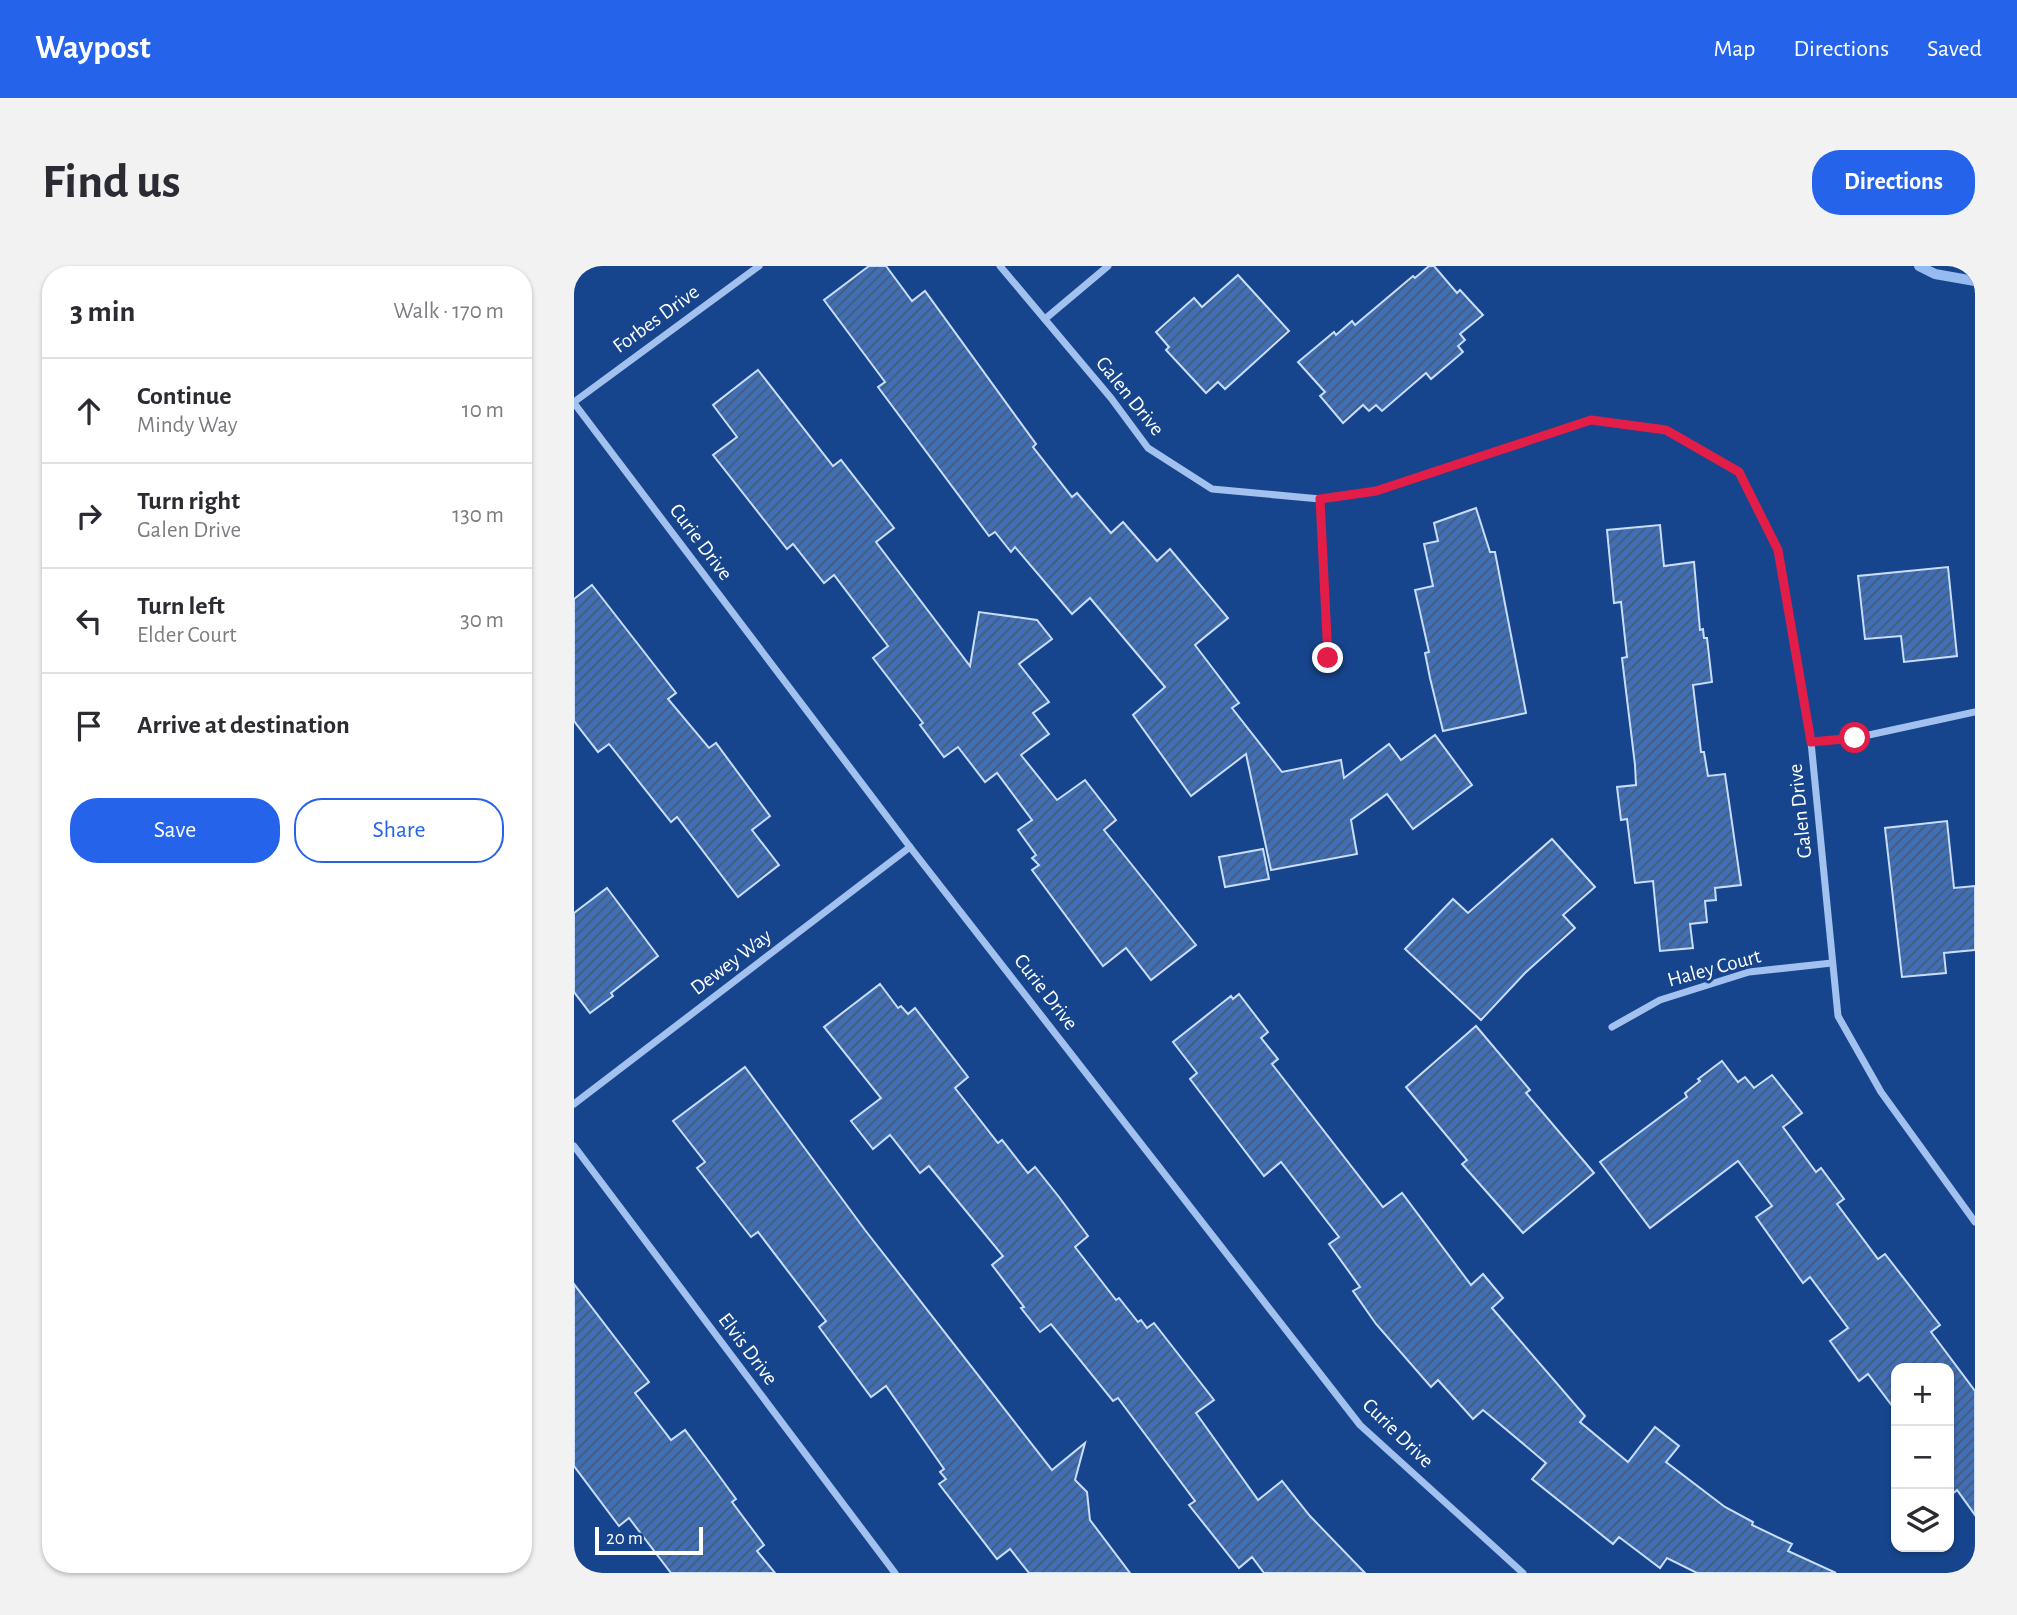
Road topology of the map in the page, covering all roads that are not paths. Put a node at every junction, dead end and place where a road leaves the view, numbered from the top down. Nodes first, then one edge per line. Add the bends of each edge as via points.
1 (759, 266) edge
2 (1000, 266) edge
3 (1108, 266) edge
4 (1045, 319) junction
5 (574, 403) edge
6 (1320, 499) junction
7 (1328, 658) dead end
8 (1975, 712) edge
9 (1811, 742) junction
10 (910, 847) junction
11 (1832, 963) junction
12 (1612, 1027) dead end
13 (574, 1104) edge
14 (574, 1146) edge
15 (1975, 1222) edge
16 (895, 1573) edge
17 (1523, 1573) edge

1 - 5 street, Forbes Drive
2 - 4 street, Galen Drive
3 - 4 street
4 - 6 street, Galen Drive via 1148,448 1212,489
5 - 10 street, Curie Drive
6 - 7 street
6 - 9 street, Galen Drive via 1376,491 1591,420 1666,430 1739,472 1778,550
8 - 9 street via 1855,738
9 - 11 street, Galen Drive
10 - 13 street, Dewey Way
10 - 17 street, Curie Drive via 1360,1425
11 - 12 street, Haley Court via 1749,972 1660,1000
11 - 15 street, Galen Drive via 1838,1016 1881,1093
14 - 16 street, Elvis Drive

